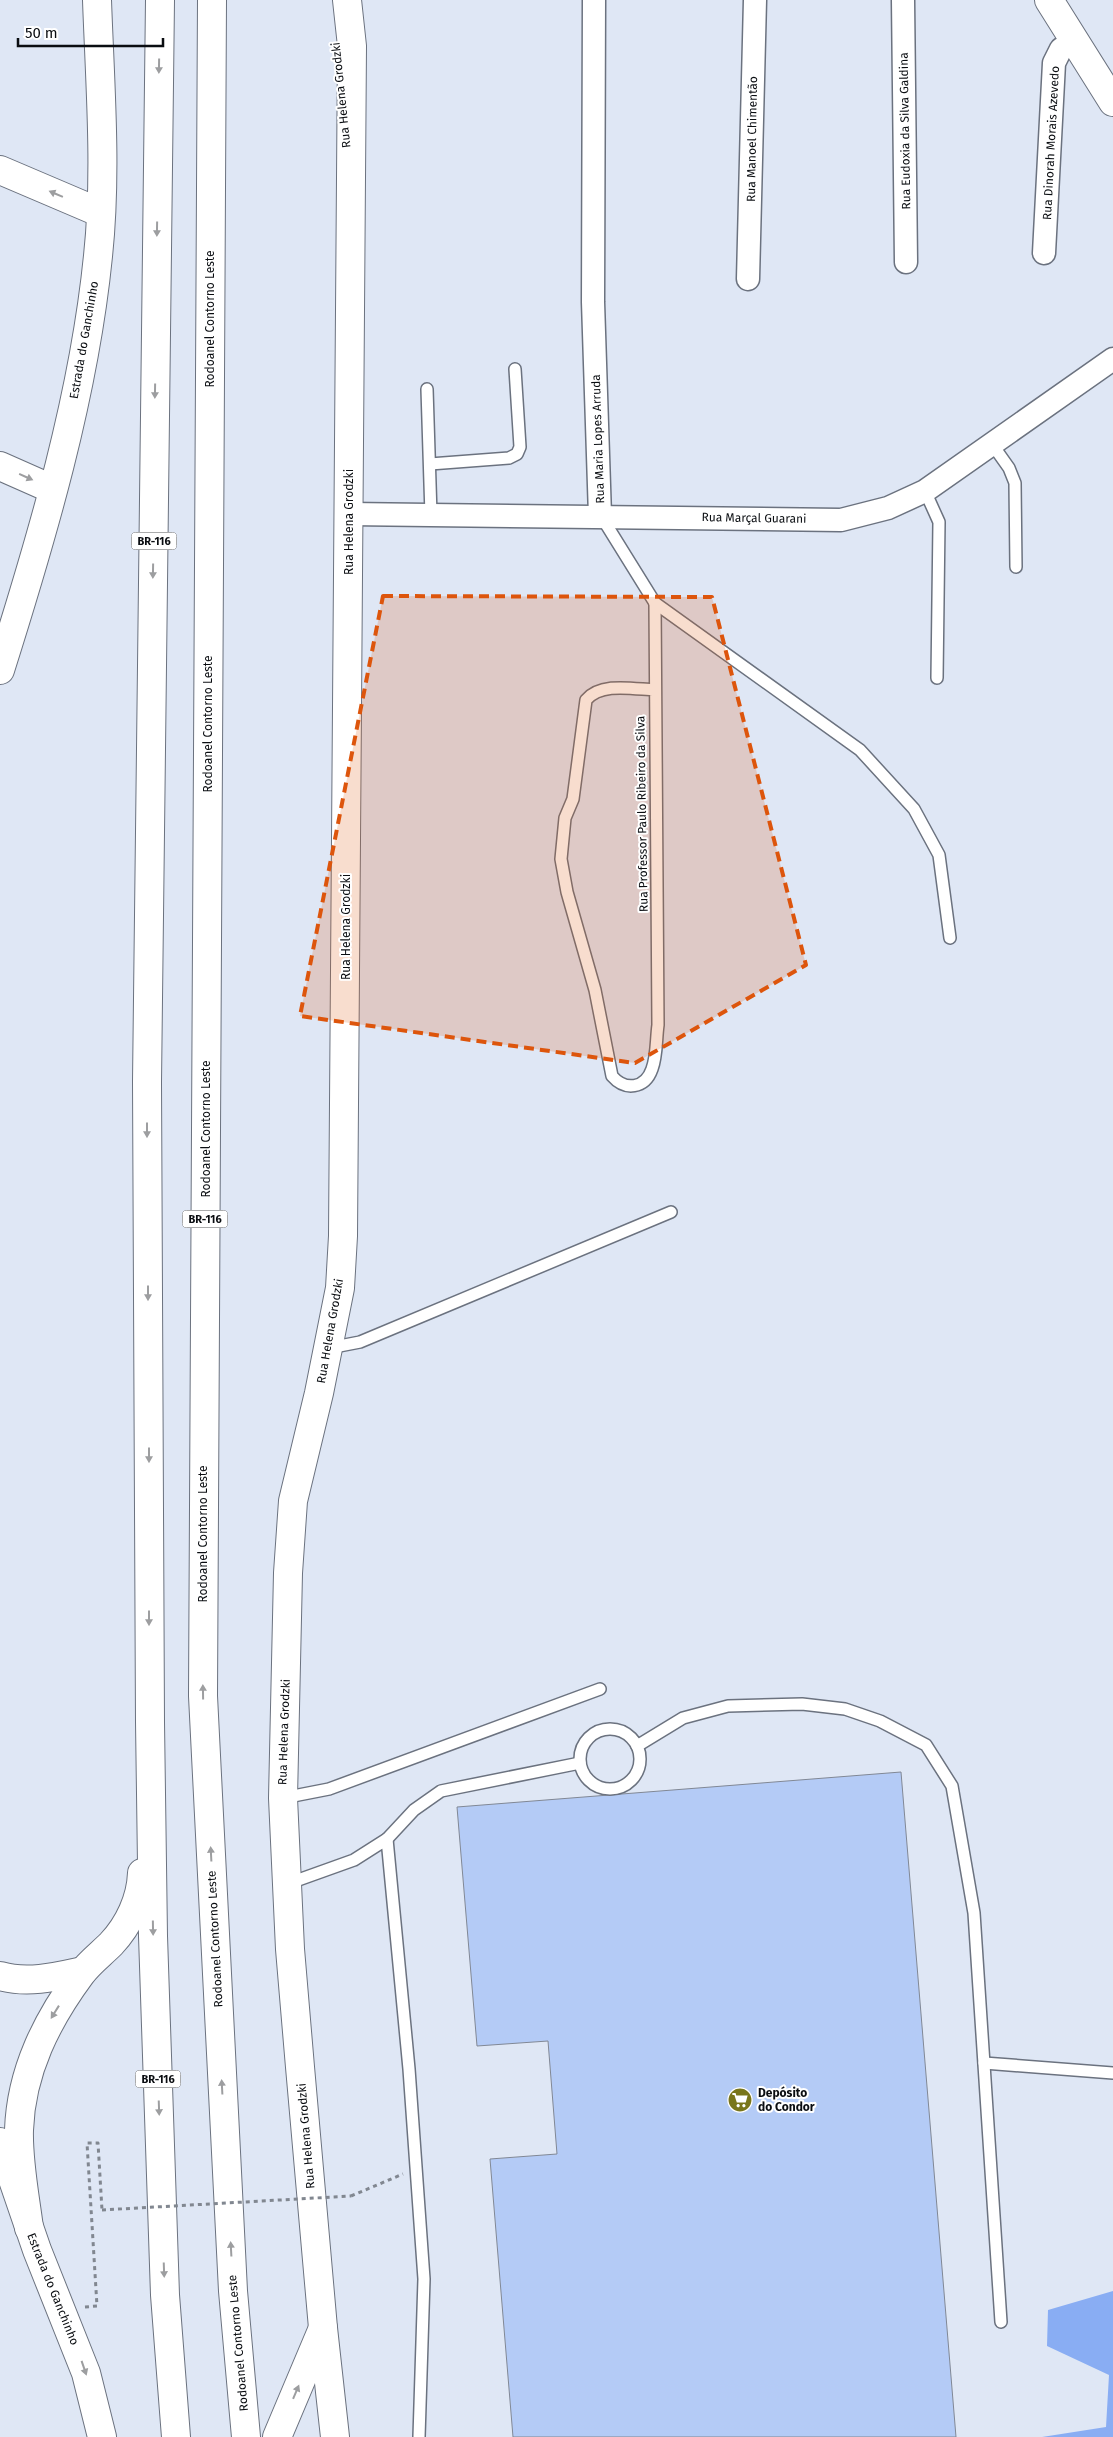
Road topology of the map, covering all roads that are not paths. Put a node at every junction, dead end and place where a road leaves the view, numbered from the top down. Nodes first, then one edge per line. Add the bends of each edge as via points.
1 (97, 0) edge
2 (160, 0) edge
3 (212, 0) edge
4 (330, 0) edge
5 (347, 0) edge
6 (594, 0) edge
7 (755, 0) edge
8 (903, 0) edge
9 (1049, 0) edge
10 (1074, 41) junction
11 (1113, 102) edge
12 (0, 170) edge
13 (351, 189) junction
14 (101, 212) junction
15 (1044, 253) dead end
16 (906, 262) dead end
17 (748, 279) dead end
18 (1113, 359) edge
19 (515, 369) dead end
20 (427, 389) dead end
21 (992, 444) junction
22 (430, 464) junction
23 (0, 466) edge
24 (52, 489) junction
25 (925, 491) junction
26 (349, 514) junction
27 (431, 515) junction
28 (600, 516) junction
29 (1016, 567) dead end
30 (655, 603) junction
31 (0, 670) edge
32 (937, 678) dead end
33 (655, 690) junction
34 (950, 938) dead end
35 (672, 1212) dead end
36 (328, 1348) junction
37 (600, 1688) dead end
38 (150, 1722) junction
39 (637, 1746) junction
40 (580, 1763) junction
41 (282, 1798) junction
42 (387, 1838) junction
43 (287, 1884) junction
44 (83, 1971) junction
45 (0, 1976) edge
46 (984, 2063) junction
47 (1113, 2074) edge
48 (0, 2142) edge
49 (29, 2228) junction
50 (1001, 2322) dead end
51 (323, 2328) junction
52 (102, 2437) edge
53 (176, 2437) edge
54 (246, 2437) edge
55 (277, 2437) edge
56 (335, 2437) edge
57 (419, 2437) edge

1 - 14 main road, Estrada do Ganchinho
2 -> 38 main road, BR-116 via 147,1082
54 -> 3 main road, Rodoanel Contorno Leste / BR-116 via 233,2291 202,1696
4 - 13 main road, Rua Helena Grodzki
5 - 13 main road, Rua Helena Grodzki via 352,46
6 - 28 street, Rua Maria Lopes Arruda via 593,302
7 - 17 street, Rua Manoel Chimentão
8 - 16 street, Rua Eudoxia da Silva Galdina
9 - 10 main road
10 - 11 main road
10 - 15 street, Rua Dinorah Morais Azevedo via 1061,49 1054,63
14 -> 12 main road
13 - 26 main road, Rua Helena Grodzki
14 - 24 main road, Estrada do Ganchinho via 92,305
18 - 21 street, Rua Marçal Guarani
19 - 22 lane via 520,447 517,454 509,458
20 - 22 lane
21 - 25 street, Rua Marçal Guarani
21 - 29 lane via 1015,483
22 - 27 lane
23 -> 24 main road
24 - 31 main road, Estrada do Ganchinho
25 - 28 street, Rua Marçal Guarani via 888,508 841,520
25 - 32 lane via 939,522
26 - 27 street, Rua Marçal Guarani
26 - 36 main road, Rua Helena Grodzki via 343,1236 340,1288
27 - 28 street, Rua Marçal Guarani
28 - 30 lane, Rua Maria Lopes Arruda
30 - 33 lane, Rua Professor Paulo Ribeiro da Silva
30 - 34 lane, Rua Maria Lopes Arruda via 860,750 914,809 939,855
33 - 33 lane, Rua Professor Paulo Ribeiro da Silva via 658,1025 652,1070 644,1081 632,1087 620,1084 612,1076 595,990 561,859 565,818 574,799 586,700 601,689
35 - 36 lane via 360,1342
36 - 41 main road, Rua Helena Grodzki via 293,1501
37 - 41 lane via 329,1789
38 - 44 main road via 142,1883 126,1924 113,1942
38 -> 53 main road, BR-116 via 164,2275
39 - 40 lane via 624,1732 615,1729 597,1732 584,1745
39 - 40 lane via 640,1764 631,1780 623,1786 605,1788 596,1785 583,1772
39 - 46 lane via 683,1718 728,1706 802,1704 845,1709 880,1721 926,1745 952,1786 974,1913
40 - 42 lane via 441,1791 414,1810
41 - 43 main road, Rua Helena Grodzki
42 - 43 lane via 354,1860
42 - 57 lane via 409,2069 424,2279
43 - 51 main road, Rua Helena Grodzki
44 - 45 main road via 26,1980
44 -> 49 main road via 60,2003 37,2046 22,2101 20,2157
46 - 47 lane
46 - 50 lane
48 - 49 main road, Estrada do Ganchinho
49 -> 52 main road, Estrada do Ganchinho via 86,2373
55 -> 51 main road
51 - 56 main road, Rua Helena Grodzki

